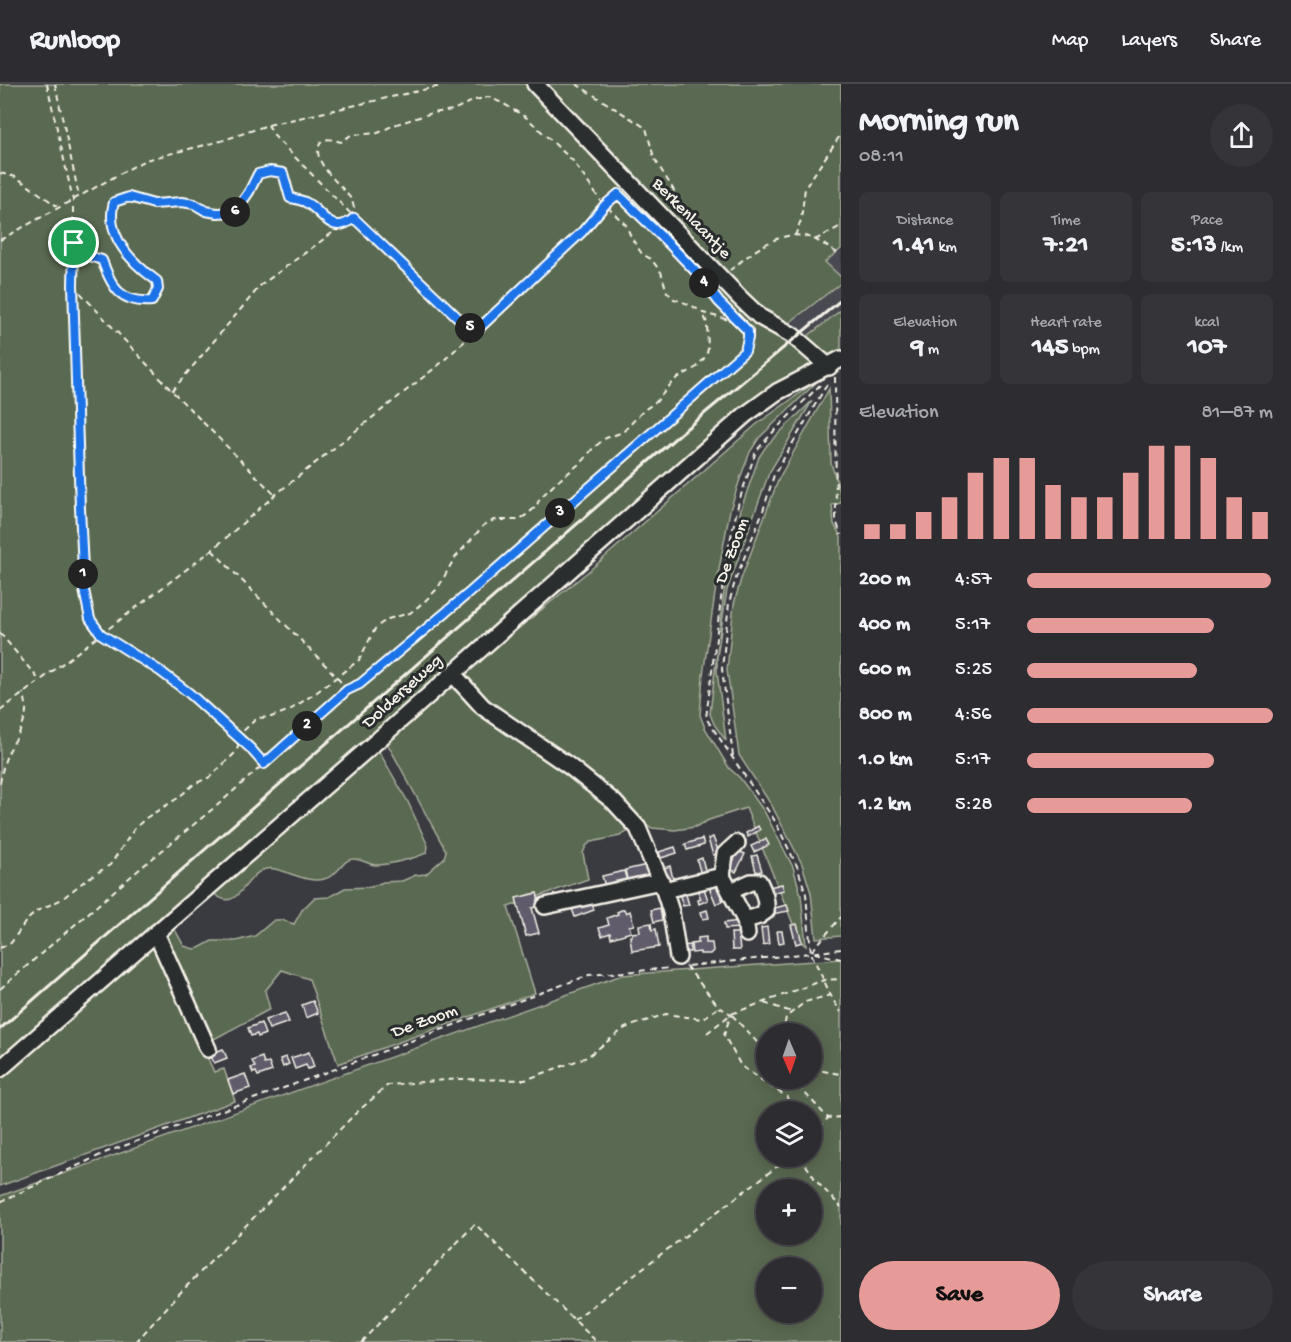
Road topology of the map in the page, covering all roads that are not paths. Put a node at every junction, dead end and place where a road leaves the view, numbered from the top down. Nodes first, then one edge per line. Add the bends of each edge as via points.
1 (535, 84) edge
2 (835, 366) edge
3 (453, 674) junction
4 (737, 843) dead end
5 (722, 876) junction
6 (663, 886) junction
7 (731, 891) junction
8 (545, 906) dead end
9 (156, 933) junction
10 (680, 964) road end
11 (208, 1049) dead end
12 (0, 1069) edge

1 - 2 street, Berkenlaantje via 622,184 760,317
2 - 3 street, Dolderseweg via 777,392 745,416
3 - 6 street via 483,707 614,802 638,828
3 - 9 street, Dolderseweg
4 - 5 street via 725,854
5 - 6 street
5 - 7 street
6 - 8 street
6 - 10 street
7 - 7 street via 759,882 766,911 746,927
9 - 11 street
9 - 12 street, Dolderseweg

